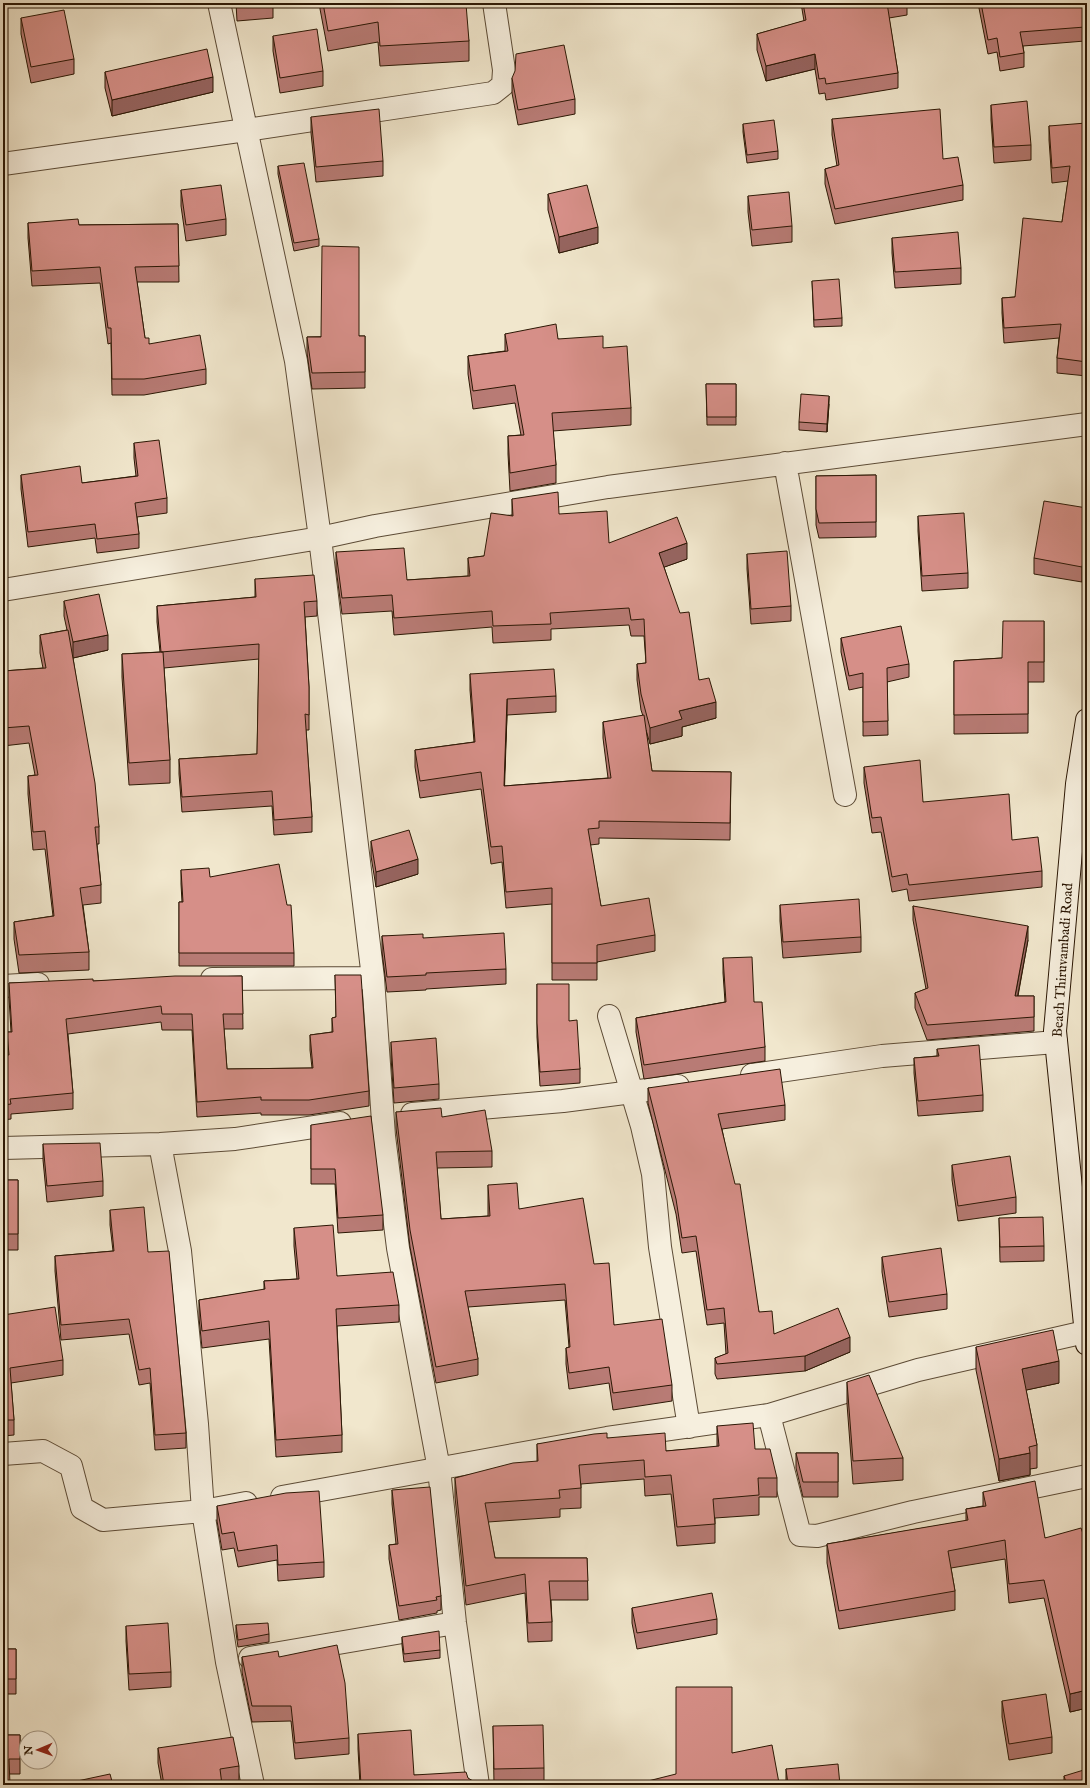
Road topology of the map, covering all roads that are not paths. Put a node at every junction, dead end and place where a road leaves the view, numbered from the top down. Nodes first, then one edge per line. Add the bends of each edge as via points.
1 (219, 3) edge
2 (494, 3) edge
3 (246, 130) junction
4 (3, 164) edge
5 (1087, 424) edge
6 (785, 463) junction
7 (320, 538) junction
8 (3, 590) edge
9 (1087, 720) edge
10 (845, 795) dead end
11 (373, 978) junction
12 (190, 979) edge
13 (58, 984) edge
14 (3, 986) edge
15 (609, 1016) dead end
16 (1056, 1042) junction
17 (734, 1078) edge
18 (695, 1084) edge
19 (632, 1093) junction
20 (383, 1117) junction
21 (160, 1144) junction
22 (3, 1148) edge
23 (1086, 1338) edge
24 (769, 1415) junction
25 (689, 1427) junction
26 (3, 1454) edge
27 (439, 1469) junction
28 (1087, 1476) edge
29 (203, 1511) junction
30 (455, 1623) junction
31 (227, 1662) junction
32 (253, 1785) edge
33 (478, 1785) edge

1 - 3 street
2 - 3 street via 504,70 503,85 493,93
3 - 4 street
3 - 7 street via 296,361
5 - 6 street
6 - 7 street via 608,487
6 - 10 street
7 - 8 street
7 - 11 street
9 - 16 street, Beach Thiruvambadi Road via 1077,784
11 - 12 street
11 - 20 street
13 - 14 street
15 - 19 street
16 - 17 street via 882,1056
16 - 23 street, Beach Thiruvambadi Road
18 - 19 street
19 - 20 street
19 - 25 street via 653,1174 660,1247
20 - 21 street via 235,1139
20 - 27 street via 398,1248
21 - 22 street
21 - 29 street via 180,1251
23 - 24 street via 918,1370
24 - 25 street
24 - 28 street via 800,1535 817,1536 913,1512
25 - 27 street via 607,1438
26 - 29 street via 43,1451 71,1466 82,1508 103,1520
27 - 29 street
27 - 30 street
29 - 31 street
30 - 31 street
30 - 33 street
31 - 32 street

